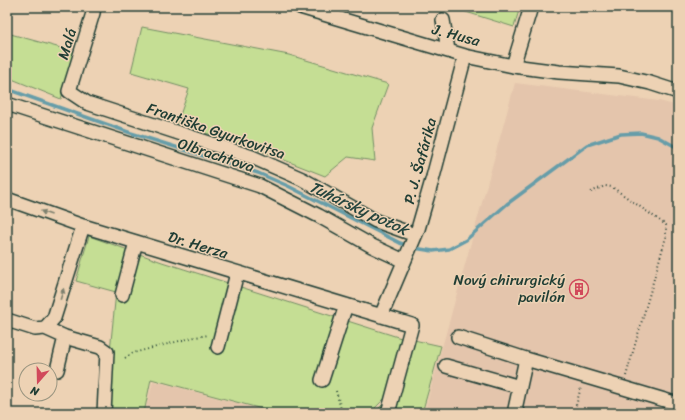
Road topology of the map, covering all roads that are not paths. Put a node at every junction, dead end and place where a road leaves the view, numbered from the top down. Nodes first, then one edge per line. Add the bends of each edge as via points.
1 (94, 7) edge
2 (300, 7) edge
3 (531, 7) edge
4 (443, 20) dead end
5 (448, 50) junction
6 (465, 56) junction
7 (513, 66) junction
8 (69, 91) joint
9 (678, 92) edge
10 (7, 104) edge
11 (7, 200) edge
12 (83, 226) junction
13 (416, 232) junction
14 (136, 242) junction
15 (403, 264) junction
16 (237, 273) junction
17 (122, 295) dead end
18 (346, 305) junction
19 (380, 316) junction
20 (7, 320) edge
21 (45, 328) junction
22 (65, 337) junction
23 (458, 337) dead end
24 (218, 346) dead end
25 (526, 359) junction
26 (58, 366) edge
27 (446, 366) dead end
28 (322, 380) dead end
29 (520, 387) junction
30 (678, 404) edge
31 (104, 413) edge
32 (388, 413) edge
33 (518, 413) edge

1 - 8 street, Malá
2 - 5 street, J. Husa
3 - 7 street
4 - 5 street
5 - 6 street, J. Husa
6 - 7 street, J. Husa
6 - 13 street, P. J. Šafárika
7 - 9 street, J. Husa via 619,76
8 - 13 street, Františka Gyurkovitsa via 87,103 252,157 302,179 376,221
10 - 15 street, Olbrachtova via 260,186
12 -> 11 street, Dr. Herza
12 - 14 street, Dr. Herza
21 -> 12 street via 54,318
13 - 15 street, P. J. Šafárika
14 - 16 street, Dr. Herza
14 - 17 street
15 - 19 street, P. J. Šafárika
16 - 18 street, Dr. Herza
16 - 24 street
18 - 19 street, Dr. Herza
18 - 28 street
19 - 32 street, Dr. Herza via 412,325
20 - 21 street via 35,329
21 - 22 street
22 - 26 street
22 - 31 street via 100,347 107,352
23 - 25 street
25 - 29 street
25 - 30 street
27 - 29 street
29 - 33 street via 515,409

